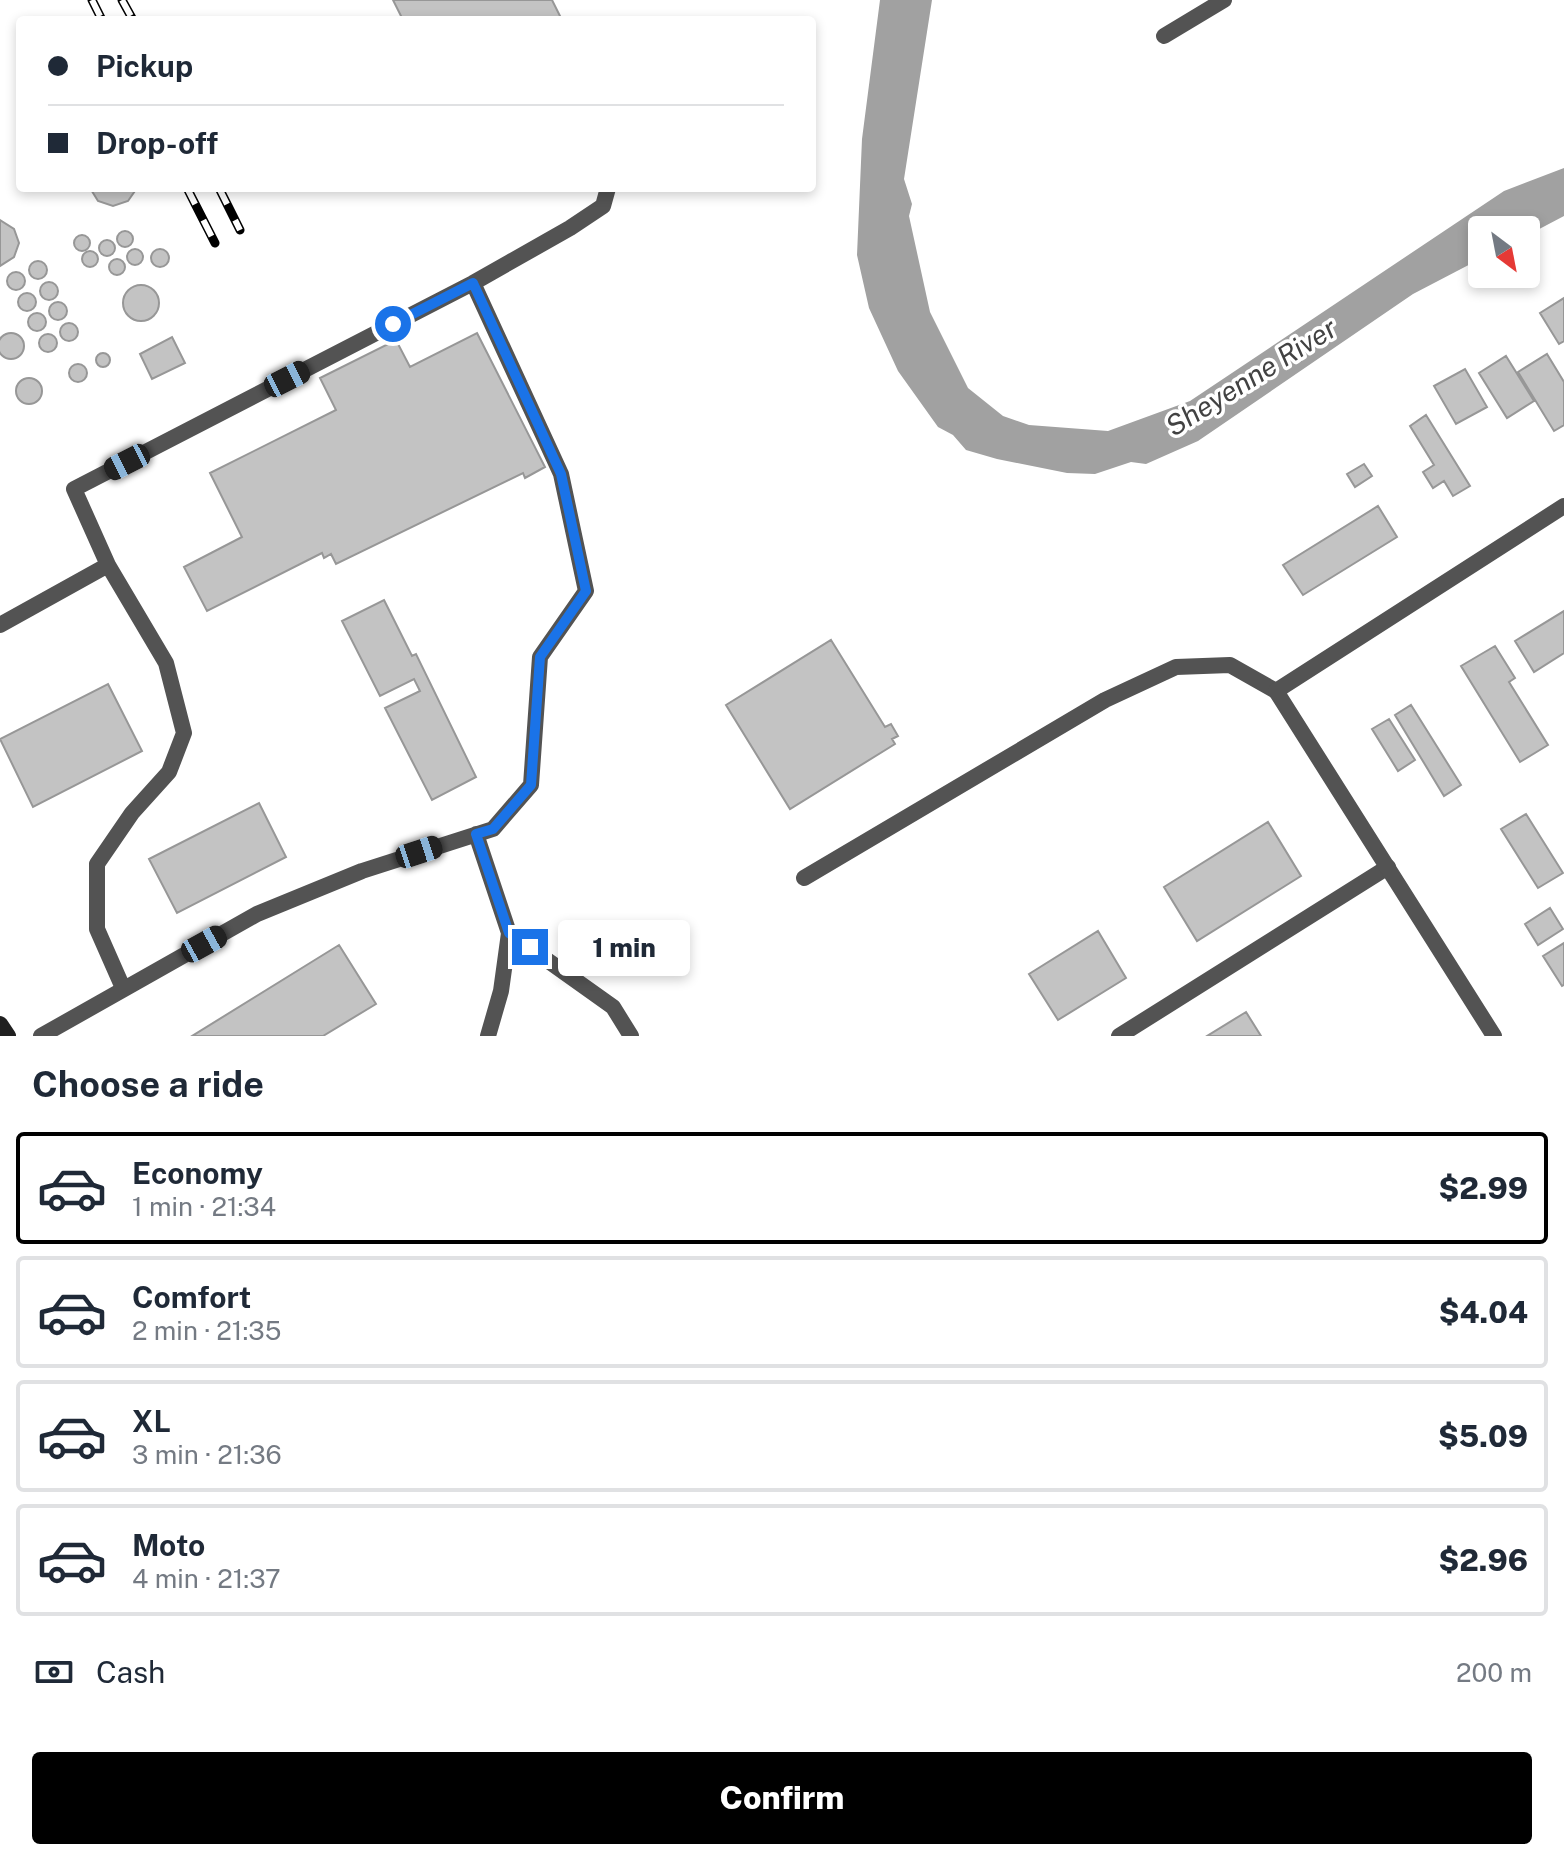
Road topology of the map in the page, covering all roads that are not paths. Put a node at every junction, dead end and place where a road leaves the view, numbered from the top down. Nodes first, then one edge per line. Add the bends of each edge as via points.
1 (1224, 0) edge
2 (1164, 36) dead end
3 (607, 192) edge
4 (473, 283) junction
5 (1564, 506) edge
6 (108, 565) junction
7 (0, 625) edge
8 (1276, 691) junction
9 (476, 834) junction
10 (1388, 867) junction
11 (804, 878) dead end
12 (509, 933) junction
13 (123, 988) junction
14 (0, 1024) edge
15 (8, 1036) edge
16 (41, 1036) edge
17 (488, 1036) edge
18 (631, 1036) edge
19 (1119, 1036) edge
20 (1494, 1036) edge

1 - 2 street
3 - 4 street via 603,206
4 - 6 street via 74,489
4 - 9 street via 561,474 586,591 540,657 531,785 493,829
5 - 8 street
6 - 7 street
6 - 13 street via 166,663 184,733 169,772 97,864 97,929
8 - 10 street
8 - 11 street via 1230,665 1176,667 1105,700
9 - 12 street
9 - 13 street via 362,871 257,914
10 - 19 street
10 - 20 street
12 - 17 street
12 - 18 street via 613,1007
13 - 16 street
14 - 15 main road

